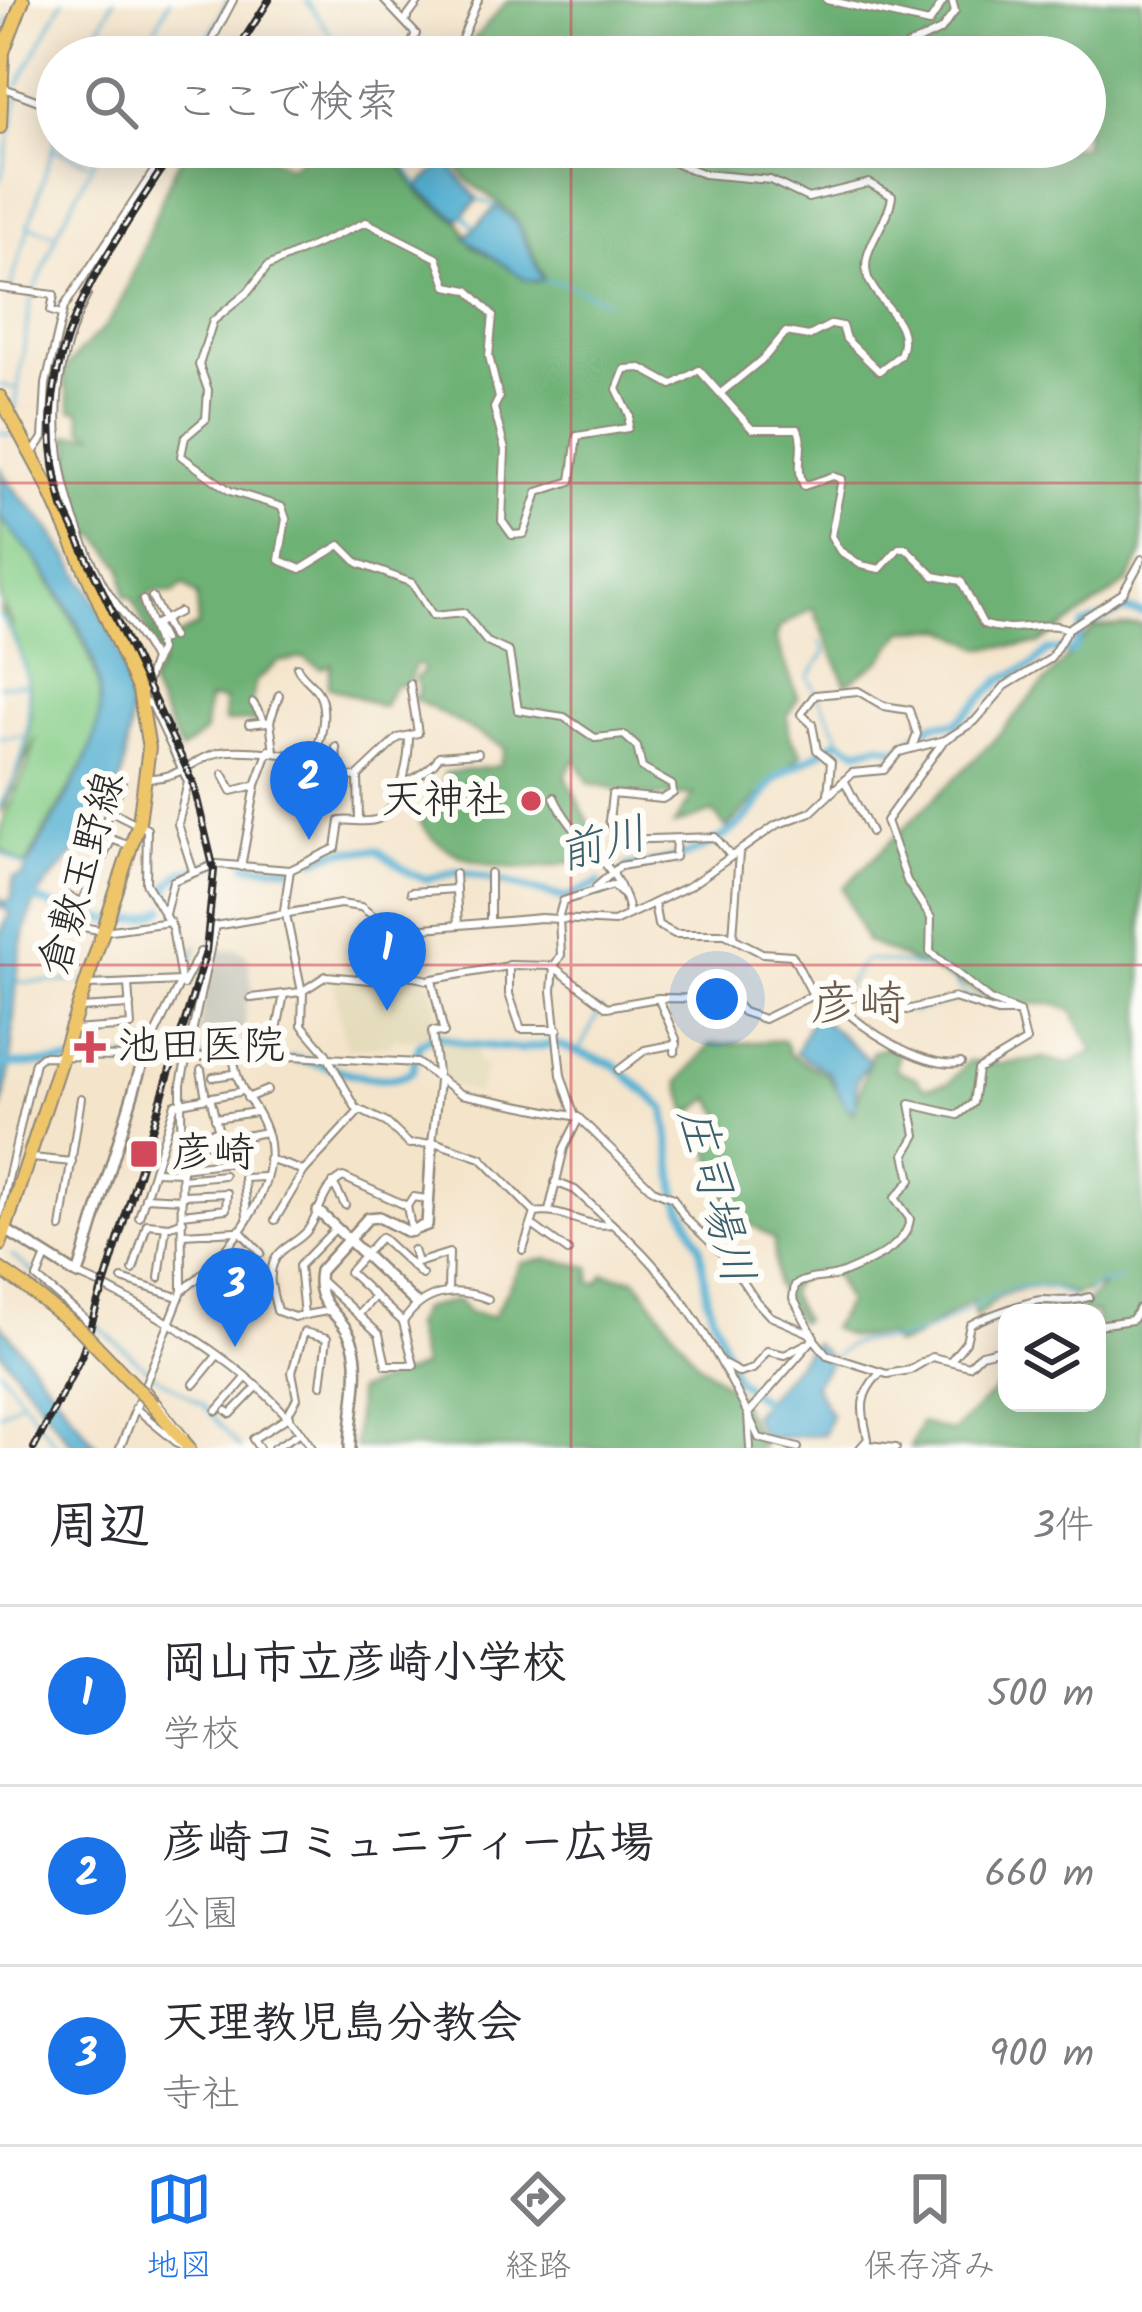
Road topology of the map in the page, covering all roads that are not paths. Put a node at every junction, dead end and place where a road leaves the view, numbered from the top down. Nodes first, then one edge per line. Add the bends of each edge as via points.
1 (23, 0) edge
2 (233, 0) edge
3 (385, 0) edge
4 (420, 0) edge
5 (478, 0) edge
6 (827, 0) edge
7 (948, 0) edge
8 (406, 19) junction
9 (214, 36) edge
10 (415, 36) edge
11 (463, 36) edge
12 (928, 36) edge
13 (1, 86) edge
14 (36, 100) edge
15 (0, 128) edge
16 (156, 168) edge
17 (689, 168) edge
18 (6, 288) edge
19 (87, 296) dead end
20 (62, 314) junction
21 (722, 392) junction
22 (0, 397) edge
23 (32, 454) junction
24 (1142, 559) edge
25 (147, 599) dead end
26 (179, 612) dead end
27 (159, 622) junction
28 (1068, 629) junction
29 (168, 639) dead end
30 (154, 663) junction
31 (297, 667) dead end
32 (410, 685) dead end
33 (279, 695) dead end
34 (141, 698) junction
35 (253, 703) dead end
36 (267, 722) junction
37 (249, 724) dead end
38 (409, 737) junction
39 (944, 740) junction
40 (914, 743) junction
41 (336, 746) dead end
42 (272, 751) junction
43 (478, 753) dead end
44 (310, 758) junction
45 (184, 773) junction
46 (224, 774) dead end
47 (338, 776) junction
48 (358, 776) junction
49 (148, 778) junction
50 (844, 780) junction
51 (401, 782) junction
52 (122, 784) dead end
53 (256, 785) junction
54 (827, 794) junction
55 (554, 796) dead end
56 (111, 811) junction
57 (359, 820) junction
58 (139, 821) junction
59 (871, 832) dead end
60 (112, 839) junction
61 (676, 839) junction
62 (618, 840) junction
63 (131, 846) junction
64 (736, 856) junction
65 (607, 861) junction
66 (241, 865) junction
67 (291, 868) junction
68 (192, 869) junction
69 (455, 874) dead end
70 (613, 874) junction
71 (489, 877) dead end
72 (596, 886) junction
73 (456, 889) junction
74 (411, 892) dead end
75 (64, 895) dead end
76 (654, 903) junction
77 (284, 910) junction
78 (629, 910) junction
79 (165, 914) junction
80 (558, 919) junction
81 (376, 920) junction
82 (57, 922) dead end
83 (107, 922) junction
84 (490, 922) junction
85 (458, 925) junction
86 (733, 937) junction
87 (381, 944) dead end
88 (210, 954) junction
89 (509, 966) junction
90 (554, 967) junction
91 (366, 979) junction
92 (432, 980) junction
93 (88, 982) junction
94 (128, 984) junction
95 (181, 984) junction
96 (303, 992) junction
97 (284, 993) junction
98 (813, 994) junction
99 (251, 998) dead end
100 (658, 998) junction
101 (835, 1001) junction
102 (130, 1005) junction
103 (80, 1008) junction
104 (1019, 1012) junction
105 (558, 1028) junction
106 (73, 1030) junction
107 (233, 1055) junction
108 (272, 1055) junction
109 (144, 1057) junction
110 (186, 1058) junction
111 (63, 1061) junction
112 (330, 1061) junction
113 (961, 1063) dead end
114 (619, 1070) dead end
115 (234, 1074) junction
116 (213, 1077) dead end
117 (187, 1082) dead end
118 (438, 1082) junction
119 (267, 1090) dead end
120 (243, 1095) junction
121 (81, 1098) dead end
122 (208, 1098) junction
123 (181, 1102) junction
124 (359, 1110) junction
125 (256, 1112) junction
126 (577, 1117) junction
127 (215, 1118) junction
128 (266, 1132) junction
129 (188, 1136) dead end
130 (220, 1136) junction
131 (431, 1143) junction
132 (182, 1148) junction
133 (32, 1158) junction
134 (268, 1159) junction
135 (239, 1161) dead end
136 (72, 1162) junction
137 (227, 1163) junction
138 (154, 1171) junction
139 (304, 1171) junction
140 (182, 1173) junction
141 (224, 1175) dead end
142 (263, 1177) junction
143 (555, 1182) junction
144 (333, 1183) junction
145 (145, 1197) junction
146 (182, 1197) junction
147 (430, 1202) junction
148 (590, 1202) junction
149 (345, 1205) dead end
150 (407, 1206) junction
151 (318, 1210) junction
152 (549, 1211) junction
153 (536, 1213) junction
154 (0, 1214) edge
155 (139, 1217) dead end
156 (183, 1218) junction
157 (576, 1219) junction
158 (247, 1220) junction
159 (275, 1220) dead end
160 (612, 1224) junction
161 (166, 1226) junction
162 (535, 1227) junction
163 (4, 1228) edge
164 (61, 1228) dead end
165 (336, 1228) junction
166 (237, 1230) junction
167 (412, 1233) junction
168 (183, 1234) junction
169 (347, 1238) junction
170 (401, 1242) dead end
171 (0, 1245) edge
172 (394, 1249) junction
173 (413, 1250) dead end
174 (523, 1250) dead end
175 (568, 1251) dead end
176 (261, 1253) dead end
177 (245, 1255) dead end
178 (364, 1255) junction
179 (46, 1256) junction
180 (214, 1260) junction
181 (414, 1263) junction
182 (133, 1270) dead end
183 (0, 1272) edge
184 (230, 1273) junction
185 (78, 1275) junction
186 (422, 1275) dead end
187 (159, 1278) dead end
188 (122, 1279) dead end
189 (318, 1279) junction
190 (244, 1284) dead end
191 (448, 1291) junction
192 (218, 1292) junction
193 (180, 1294) junction
194 (375, 1296) junction
195 (1088, 1297) dead end
196 (488, 1299) dead end
197 (209, 1300) dead end
198 (416, 1303) junction
199 (245, 1308) dead end
200 (1139, 1308) dead end
201 (327, 1311) junction
202 (304, 1315) junction
203 (358, 1315) junction
204 (172, 1322) junction
205 (404, 1322) junction
206 (1106, 1324) edge
207 (86, 1325) dead end
208 (814, 1338) junction
209 (998, 1350) edge
210 (215, 1358) junction
211 (952, 1359) junction
212 (723, 1364) junction
213 (879, 1373) junction
214 (246, 1378) junction
215 (194, 1384) dead end
216 (321, 1385) dead end
217 (146, 1388) junction
218 (256, 1388) junction
219 (146, 1408) junction
220 (748, 1414) junction
221 (289, 1415) junction
222 (301, 1432) junction
223 (122, 1445) edge
224 (184, 1446) edge
225 (864, 1447) edge
226 (259, 1448) edge
227 (274, 1448) edge
228 (312, 1448) edge
229 (350, 1448) edge
230 (750, 1448) edge
231 (798, 1448) edge
232 (896, 1448) edge

1 - 13 main road via 7,37
2 - 9 street
3 - 8 street
4 - 8 street
5 - 11 street
6 - 7 street via 929,23
7 - 12 street via 955,11 949,22
8 - 10 street
13 - 14 street
13 - 15 main road
16 - 20 street
17 - 21 street via 770,180 808,198 869,183 892,196 866,262 902,332 900,355 879,371 842,326 809,336 785,332
18 - 20 street via 54,295 51,311
19 - 30 street via 56,398 64,497 102,582
20 - 23 street via 43,438
21 - 28 street via 759,433 798,429 804,486 842,479 831,536 850,558 880,569 906,548 934,576 961,581 983,624
21 - 62 street via 698,370 672,385 641,368 625,369 617,389 630,424 614,434 577,436 572,481 538,492 519,536 502,521 508,490 489,356 493,315 468,290 447,286 437,258 379,226 355,225 268,266 213,321 199,365 208,409 181,456 230,491 283,507 279,560 302,568 340,545 358,563 412,583 433,616 464,613 487,641 509,652 518,710 564,717 595,738 624,735 642,769 671,785 673,793 662,799 612,794 609,821
22 - 23 main road, 倉敷玉野線
23 - 34 main road, 倉敷玉野線
24 - 28 street via 1123,593
25 - 27 street
26 - 27 street
27 - 29 street
27 - 30 street via 161,656
28 - 39 street via 1040,668 1004,686 975,721
30 - 34 street
31 - 44 street via 321,698
32 - 38 street via 420,729
33 - 36 street
34 - 45 street via 152,705
34 - 49 main road, 倉敷玉野線
35 - 36 street
36 - 37 street
36 - 42 street
38 - 48 street
38 - 51 street
39 - 40 street
39 - 104 street via 895,803 887,828 931,918 935,958
40 - 50 street via 884,770
40 - 54 street via 909,710 858,691 819,694 801,714 832,764
41 - 47 street
42 - 44 street
42 - 45 street via 220,752
42 - 53 street
43 - 51 street via 439,756
44 - 47 street
45 - 49 street
45 - 68 street via 178,824
46 - 53 street via 232,791
47 - 48 street
48 - 57 street
49 - 58 main road, 倉敷玉野線
50 - 54 street
50 - 59 street
51 - 57 street via 382,817
52 - 56 street
53 - 66 street
54 - 64 street
55 - 65 street via 584,845
56 - 58 street
56 - 60 street via 99,835
57 - 67 street via 342,819 336,848
58 - 63 main road, 倉敷玉野線
58 - 79 street via 147,829 146,883
60 - 63 street
60 - 75 street via 81,902
61 - 62 street
61 - 64 street via 717,839
61 - 70 street via 675,857
62 - 65 street
63 - 83 main road, 倉敷玉野線
64 - 76 street
64 - 86 street
65 - 70 street
66 - 67 street
66 - 68 street
67 - 77 street
68 - 79 street via 173,881
69 - 73 street
70 - 72 street
70 - 78 street
71 - 84 street
72 - 78 street via 613,885
72 - 80 street via 563,901
73 - 74 street
73 - 85 street
76 - 78 street
76 - 86 street via 666,932
77 - 81 street via 350,904
77 - 88 street via 215,926
77 - 96 street
78 - 80 street via 614,922
79 - 83 street
79 - 95 street
80 - 84 street
80 - 90 street via 562,955
81 - 85 street
81 - 87 street
81 - 91 street via 363,933
82 - 83 street
83 - 93 main road, 倉敷玉野線
84 - 85 street
86 - 98 street via 762,953 792,956
88 - 95 street via 200,952
88 - 110 street
89 - 90 street
89 - 92 street
89 - 105 street via 521,1029
90 - 100 street via 603,1006
90 - 105 street
91 - 92 street
91 - 96 street via 316,978
92 - 118 street via 443,1033 432,1030
93 - 94 street
93 - 103 main road, 倉敷玉野線
94 - 95 street
94 - 102 street
95 - 109 street
96 - 97 street
96 - 112 street via 302,1025
97 - 99 street
97 - 108 street
98 - 100 street via 764,1019 731,999
98 - 101 street
100 - 114 street via 676,1048 645,1050
101 - 104 street via 870,992 907,1010 954,998
101 - 113 street via 886,1041 938,1065
102 - 103 street
102 - 106 street via 130,1026
103 - 106 main road, 倉敷玉野線
104 - 208 street via 1026,1041 978,1070 966,1110 908,1107 916,1135 905,1154 911,1180 896,1198 910,1219 907,1233 846,1272 796,1285 793,1298
105 - 126 street via 561,1075
106 - 111 main road, 倉敷玉野線
107 - 108 street
107 - 110 street
107 - 115 street
108 - 112 street
109 - 111 street
109 - 185 street
110 - 123 street
111 - 133 main road, 倉敷玉野線
111 - 154 street via 42,1056 31,1069
112 - 118 street via 412,1062
112 - 124 street
115 - 116 street
115 - 120 street
117 - 122 street via 202,1075
118 - 126 street via 474,1098
118 - 131 street
119 - 120 street
120 - 122 street
120 - 125 street
121 - 136 street
122 - 123 street
122 - 127 street
123 - 132 street
123 - 138 street
124 - 131 street via 409,1144
124 - 139 street
125 - 127 street
125 - 128 street
126 - 143 street
126 - 208 street via 652,1190 673,1198 770,1316
127 - 130 street
128 - 130 street
128 - 134 street
129 - 130 street
130 - 132 street
130 - 137 street
131 - 147 street
131 - 153 street via 482,1158
132 - 140 street
133 - 136 street
133 - 163 main road, 倉敷玉野線
134 - 139 street
134 - 142 street
135 - 137 street
136 - 164 street
137 - 140 street
138 - 140 street
138 - 145 street
139 - 159 street
140 - 141 street
140 - 146 street
142 - 158 street
142 - 158 street via 244,1178
143 - 148 street
143 - 152 street
144 - 149 street
144 - 150 street via 343,1178
144 - 151 street
145 - 146 street
145 - 155 street
146 - 156 street
146 - 156 street via 226,1193 224,1212
147 - 150 street via 413,1196
147 - 167 street via 427,1225
148 - 157 street
148 - 160 street
150 - 167 street
151 - 165 street
151 - 202 street via 272,1264 277,1311
152 - 153 street
152 - 157 street
153 - 162 street
156 - 161 street
156 - 168 street
157 - 160 street
158 - 166 street
160 - 212 street via 662,1272
161 - 182 street via 147,1225
161 - 187 street
162 - 174 street
162 - 175 street
163 - 171 main road, 倉敷玉野線
163 - 179 street
165 - 169 street
165 - 202 street via 298,1266
166 - 168 street
166 - 176 street
166 - 180 street
167 - 169 street via 374,1217
168 - 193 street
169 - 178 street
169 - 189 street
170 - 172 street
172 - 178 street via 381,1237
172 - 181 street
173 - 181 street
177 - 184 street
178 - 194 street via 349,1272
178 - 198 street
179 - 185 street
179 - 207 street via 37,1279
180 - 184 street
180 - 193 street
181 - 186 street
181 - 191 street via 448,1253
183 - 219 main road, bridge via 82,1331
184 - 190 street
184 - 192 street
185 - 204 street
188 - 193 street
189 - 201 street
189 - 203 street
191 - 196 street
191 - 198 street
192 - 197 street
192 - 199 street
193 - 204 street
194 - 203 street
194 - 205 street
195 - 211 street via 989,1312 970,1325
198 - 205 street
200 - 206 street via 1132,1320
201 - 202 street
201 - 229 street via 350,1336 355,1356
203 - 205 street via 379,1334 386,1365 413,1365
204 - 210 street
204 - 217 street
208 - 212 street via 789,1354 767,1352 740,1373
208 - 213 street via 833,1358
208 - 220 street
209 - 211 street via 969,1366
210 - 214 street
210 - 215 street
211 - 213 street
212 - 220 street
213 - 225 street via 862,1392
214 - 218 street
214 - 218 street via 222,1411 231,1414
216 - 221 street via 327,1338 304,1332
217 - 219 street
217 - 224 street via 182,1431
218 - 221 street
219 - 223 street
219 - 224 main road
220 - 230 street
220 - 231 street via 763,1442
221 - 222 street
221 - 226 street via 253,1438
222 - 227 street
222 - 228 street
225 - 232 street

